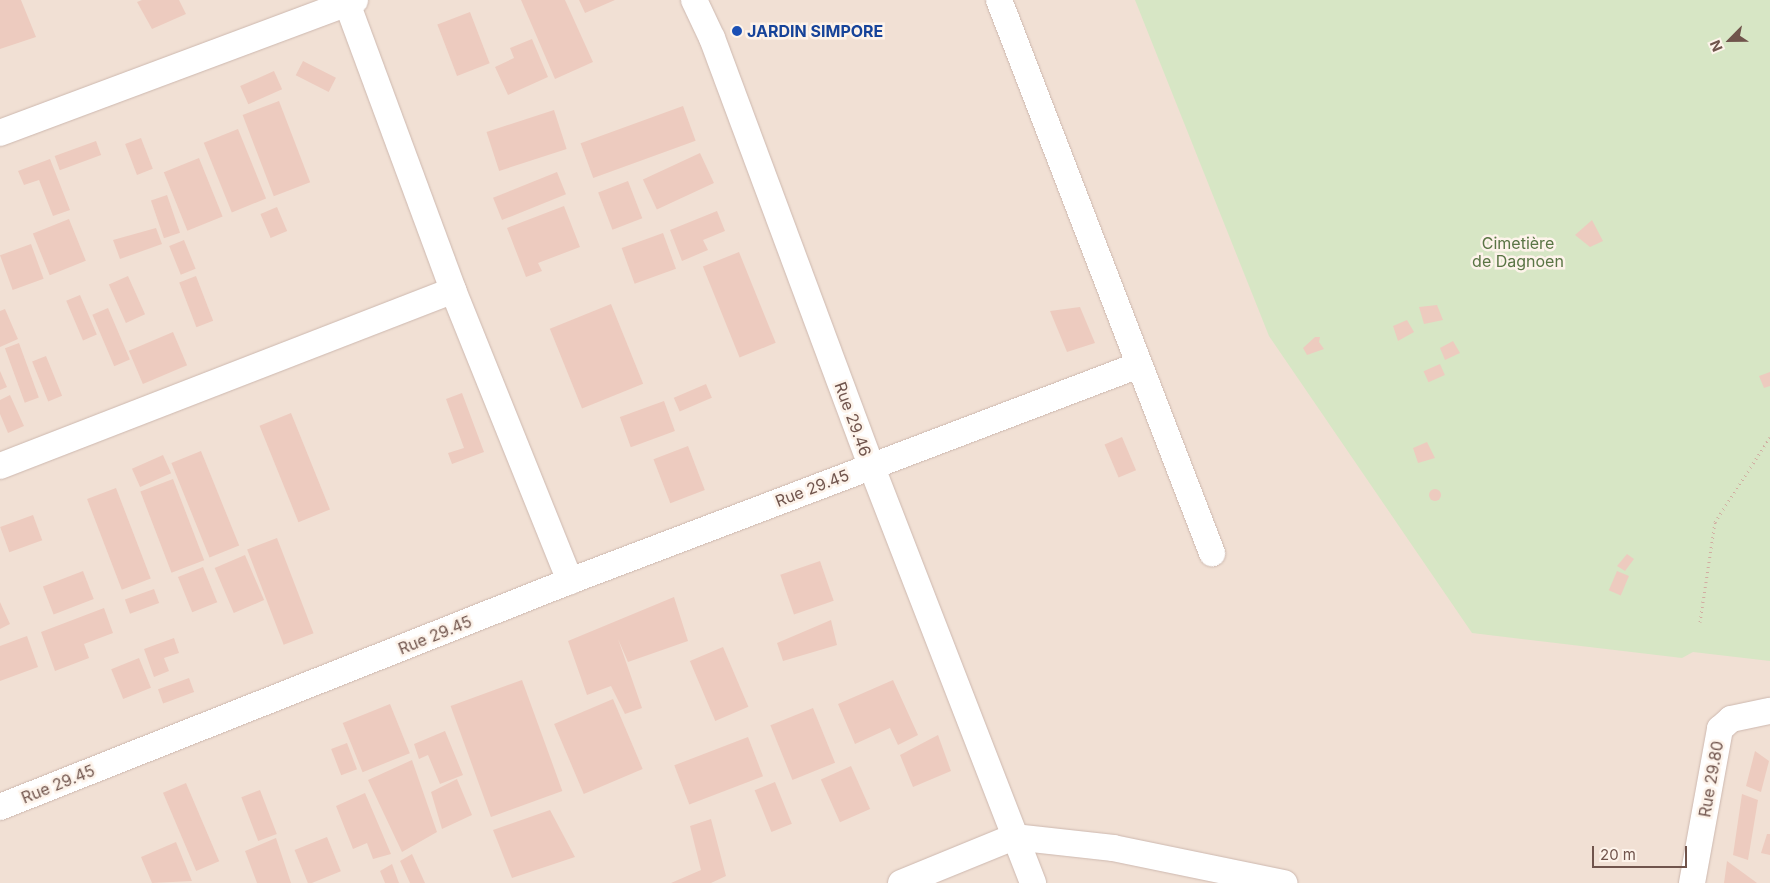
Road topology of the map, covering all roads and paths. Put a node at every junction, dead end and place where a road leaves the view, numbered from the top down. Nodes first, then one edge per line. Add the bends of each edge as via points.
1 (694, 0) edge
2 (999, 0) edge
3 (351, 2) edge
4 (0, 133) edge
5 (453, 290) junction
6 (1139, 365) junction
7 (1770, 437) edge
8 (0, 466) edge
9 (871, 466) junction
10 (1212, 553) dead end
11 (570, 581) junction
12 (1700, 622) dead end
13 (1770, 711) edge
14 (0, 807) edge
15 (1014, 837) junction
16 (901, 883) edge
17 (1033, 883) edge
18 (1284, 883) edge
19 (1692, 883) edge

1 - 9 street, Rue 29.46 via 712,38
2 - 6 street
3 - 4 street
3 - 5 street
5 - 8 street
5 - 11 street
6 - 9 street, Rue 29.45
6 - 10 street
7 - 12 path via 1715,522
9 - 11 street, Rue 29.45
9 - 15 street, Rue 29.46
11 - 14 street, Rue 29.45
13 - 19 street, Rue 29.80 via 1731,718 1720,729
15 - 16 street
15 - 17 street, Rue 29.46
15 - 18 street via 1113,848

